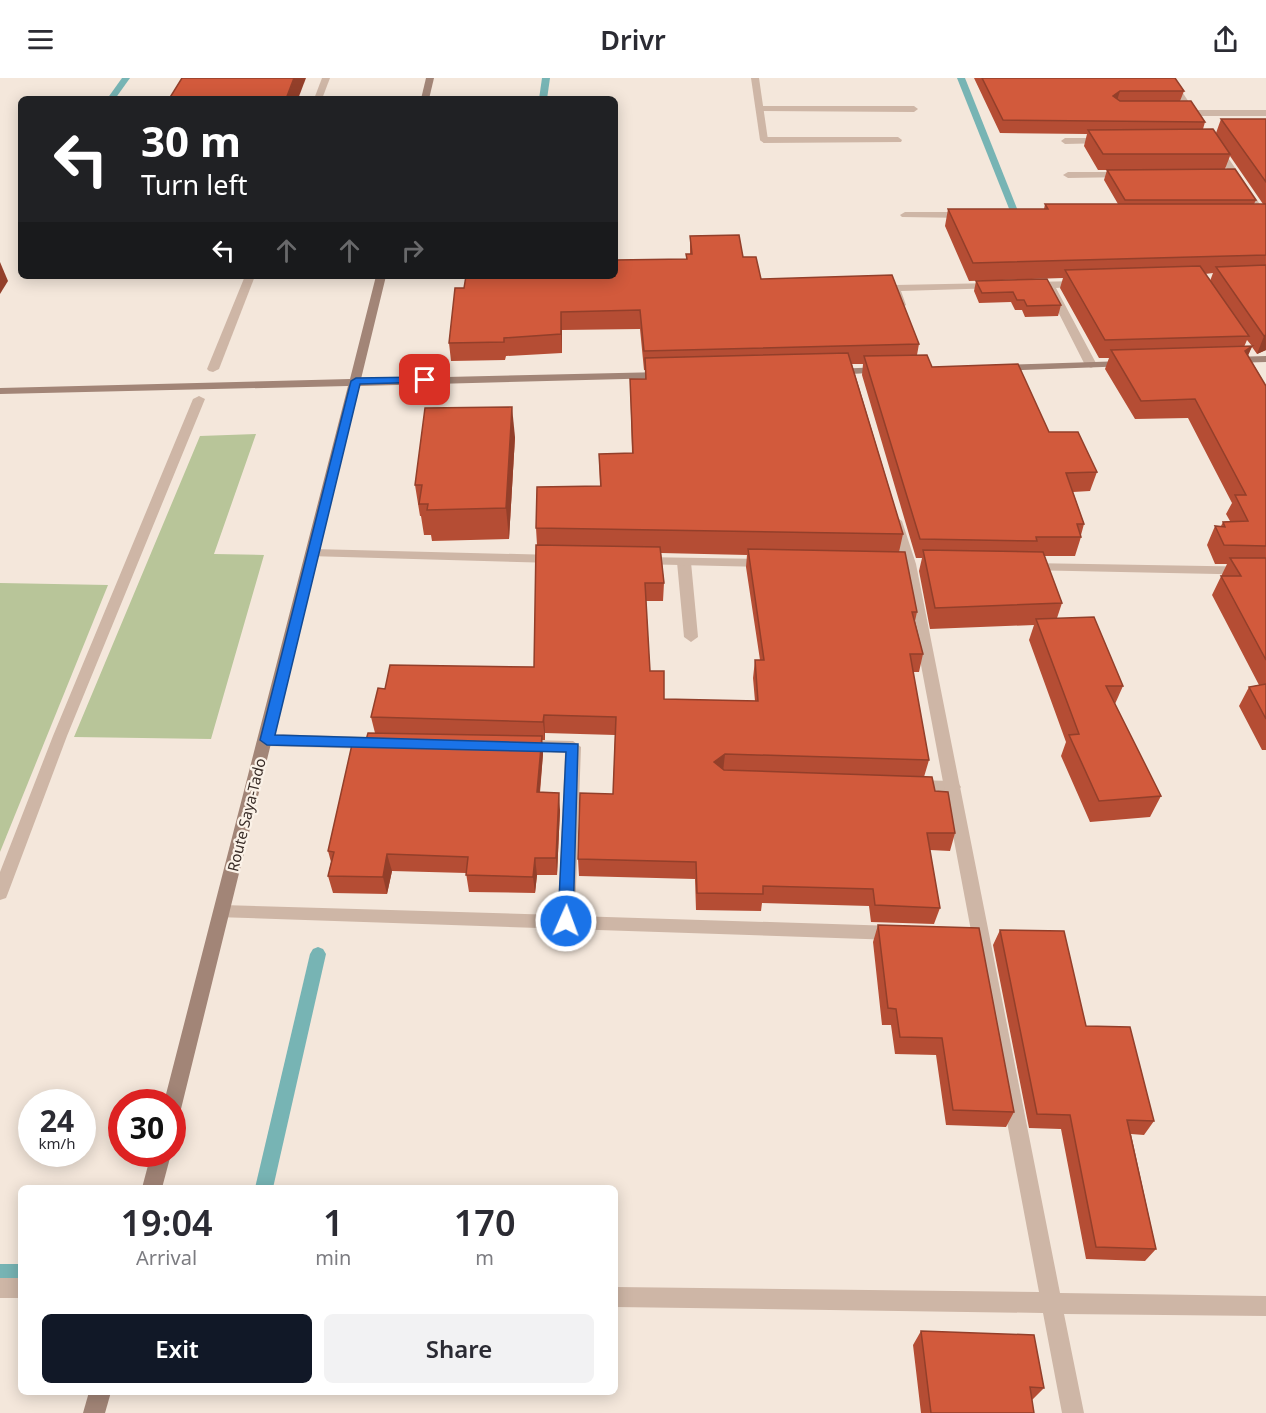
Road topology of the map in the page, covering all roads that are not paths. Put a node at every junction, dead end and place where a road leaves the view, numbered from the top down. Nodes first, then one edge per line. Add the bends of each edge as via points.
1 (326, 78) edge
2 (430, 78) edge
3 (755, 78) edge
4 (1166, 80) edge
5 (319, 96) edge
6 (426, 96) edge
7 (760, 109) junction
8 (914, 109) dead end
9 (1179, 109) edge
10 (1191, 111) junction
11 (1266, 113) edge
12 (1205, 131) edge
13 (898, 140) dead end
14 (1065, 141) dead end
15 (1110, 141) edge
16 (1211, 141) edge
17 (1140, 175) edge
18 (1223, 175) edge
19 (1235, 175) junction
20 (1068, 176) dead end
21 (1250, 214) edge
22 (905, 215) dead end
23 (976, 215) edge
24 (1265, 216) edge
25 (249, 279) edge
26 (380, 279) edge
27 (1095, 283) edge
28 (1050, 285) junction
29 (1002, 286) edge
30 (1014, 286) edge
31 (907, 320) edge
32 (1266, 359) edge
33 (1218, 361) edge
34 (1138, 363) edge
35 (1091, 365) junction
36 (985, 368) edge
37 (213, 369) dead end
38 (894, 370) edge
39 (818, 372) edge
40 (680, 375) edge
41 (356, 381) junction
42 (0, 391) edge
43 (200, 399) dead end
44 (892, 507) edge
45 (313, 553) junction
46 (564, 559) edge
47 (624, 561) edge
48 (684, 562) junction
49 (779, 563) edge
50 (1013, 566) edge
51 (1266, 571) edge
52 (691, 637) dead end
53 (267, 740) junction
54 (384, 743) edge
55 (514, 746) edge
56 (895, 785) edge
57 (953, 787) junction
58 (0, 893) edge
59 (222, 912) junction
60 (566, 921) junction
61 (910, 933) edge
62 (958, 935) edge
63 (982, 936) junction
64 (177, 1089) edge
65 (158, 1167) edge
66 (153, 1185) edge
67 (0, 1288) edge
68 (18, 1288) edge
69 (618, 1297) edge
70 (1052, 1302) junction
71 (1266, 1306) edge
72 (99, 1395) edge
73 (94, 1413) edge
74 (1073, 1413) edge

1 - 5 street
2 - 6 main road
3 - 7 street
4 - 10 street
7 - 8 street
7 - 13 street via 764,140
9 - 10 street
10 - 11 street
10 - 12 street
14 - 15 street
16 - 19 street
17 - 20 street
18 - 19 street
19 - 24 street
21 - 24 street
22 - 23 street
25 - 37 street
26 - 41 main road, Route Saya-Tado
27 - 28 street
28 - 30 street
28 - 35 street
29 - 31 street via 895,288
32 - 33 main road via 1250,355
34 - 35 main road
35 - 36 main road
38 - 39 main road via 854,377
40 - 41 main road
41 - 42 main road
41 - 45 main road, Route Saya-Tado
43 - 58 street via 60,736
44 - 57 street via 909,564
45 - 46 street
45 - 53 main road, Route Saya-Tado
47 - 48 street
48 - 49 street
48 - 52 street
50 - 51 street
53 - 54 street
53 - 59 main road, Route Saya-Tado
55 - 60 street via 573,747
56 - 57 street
57 - 63 street
59 - 60 street
59 - 64 main road, Route Saya-Tado
60 - 61 street
62 - 63 street
63 - 70 street
65 - 66 main road
67 - 68 street
69 - 70 street
70 - 71 street
70 - 74 street
72 - 73 main road

